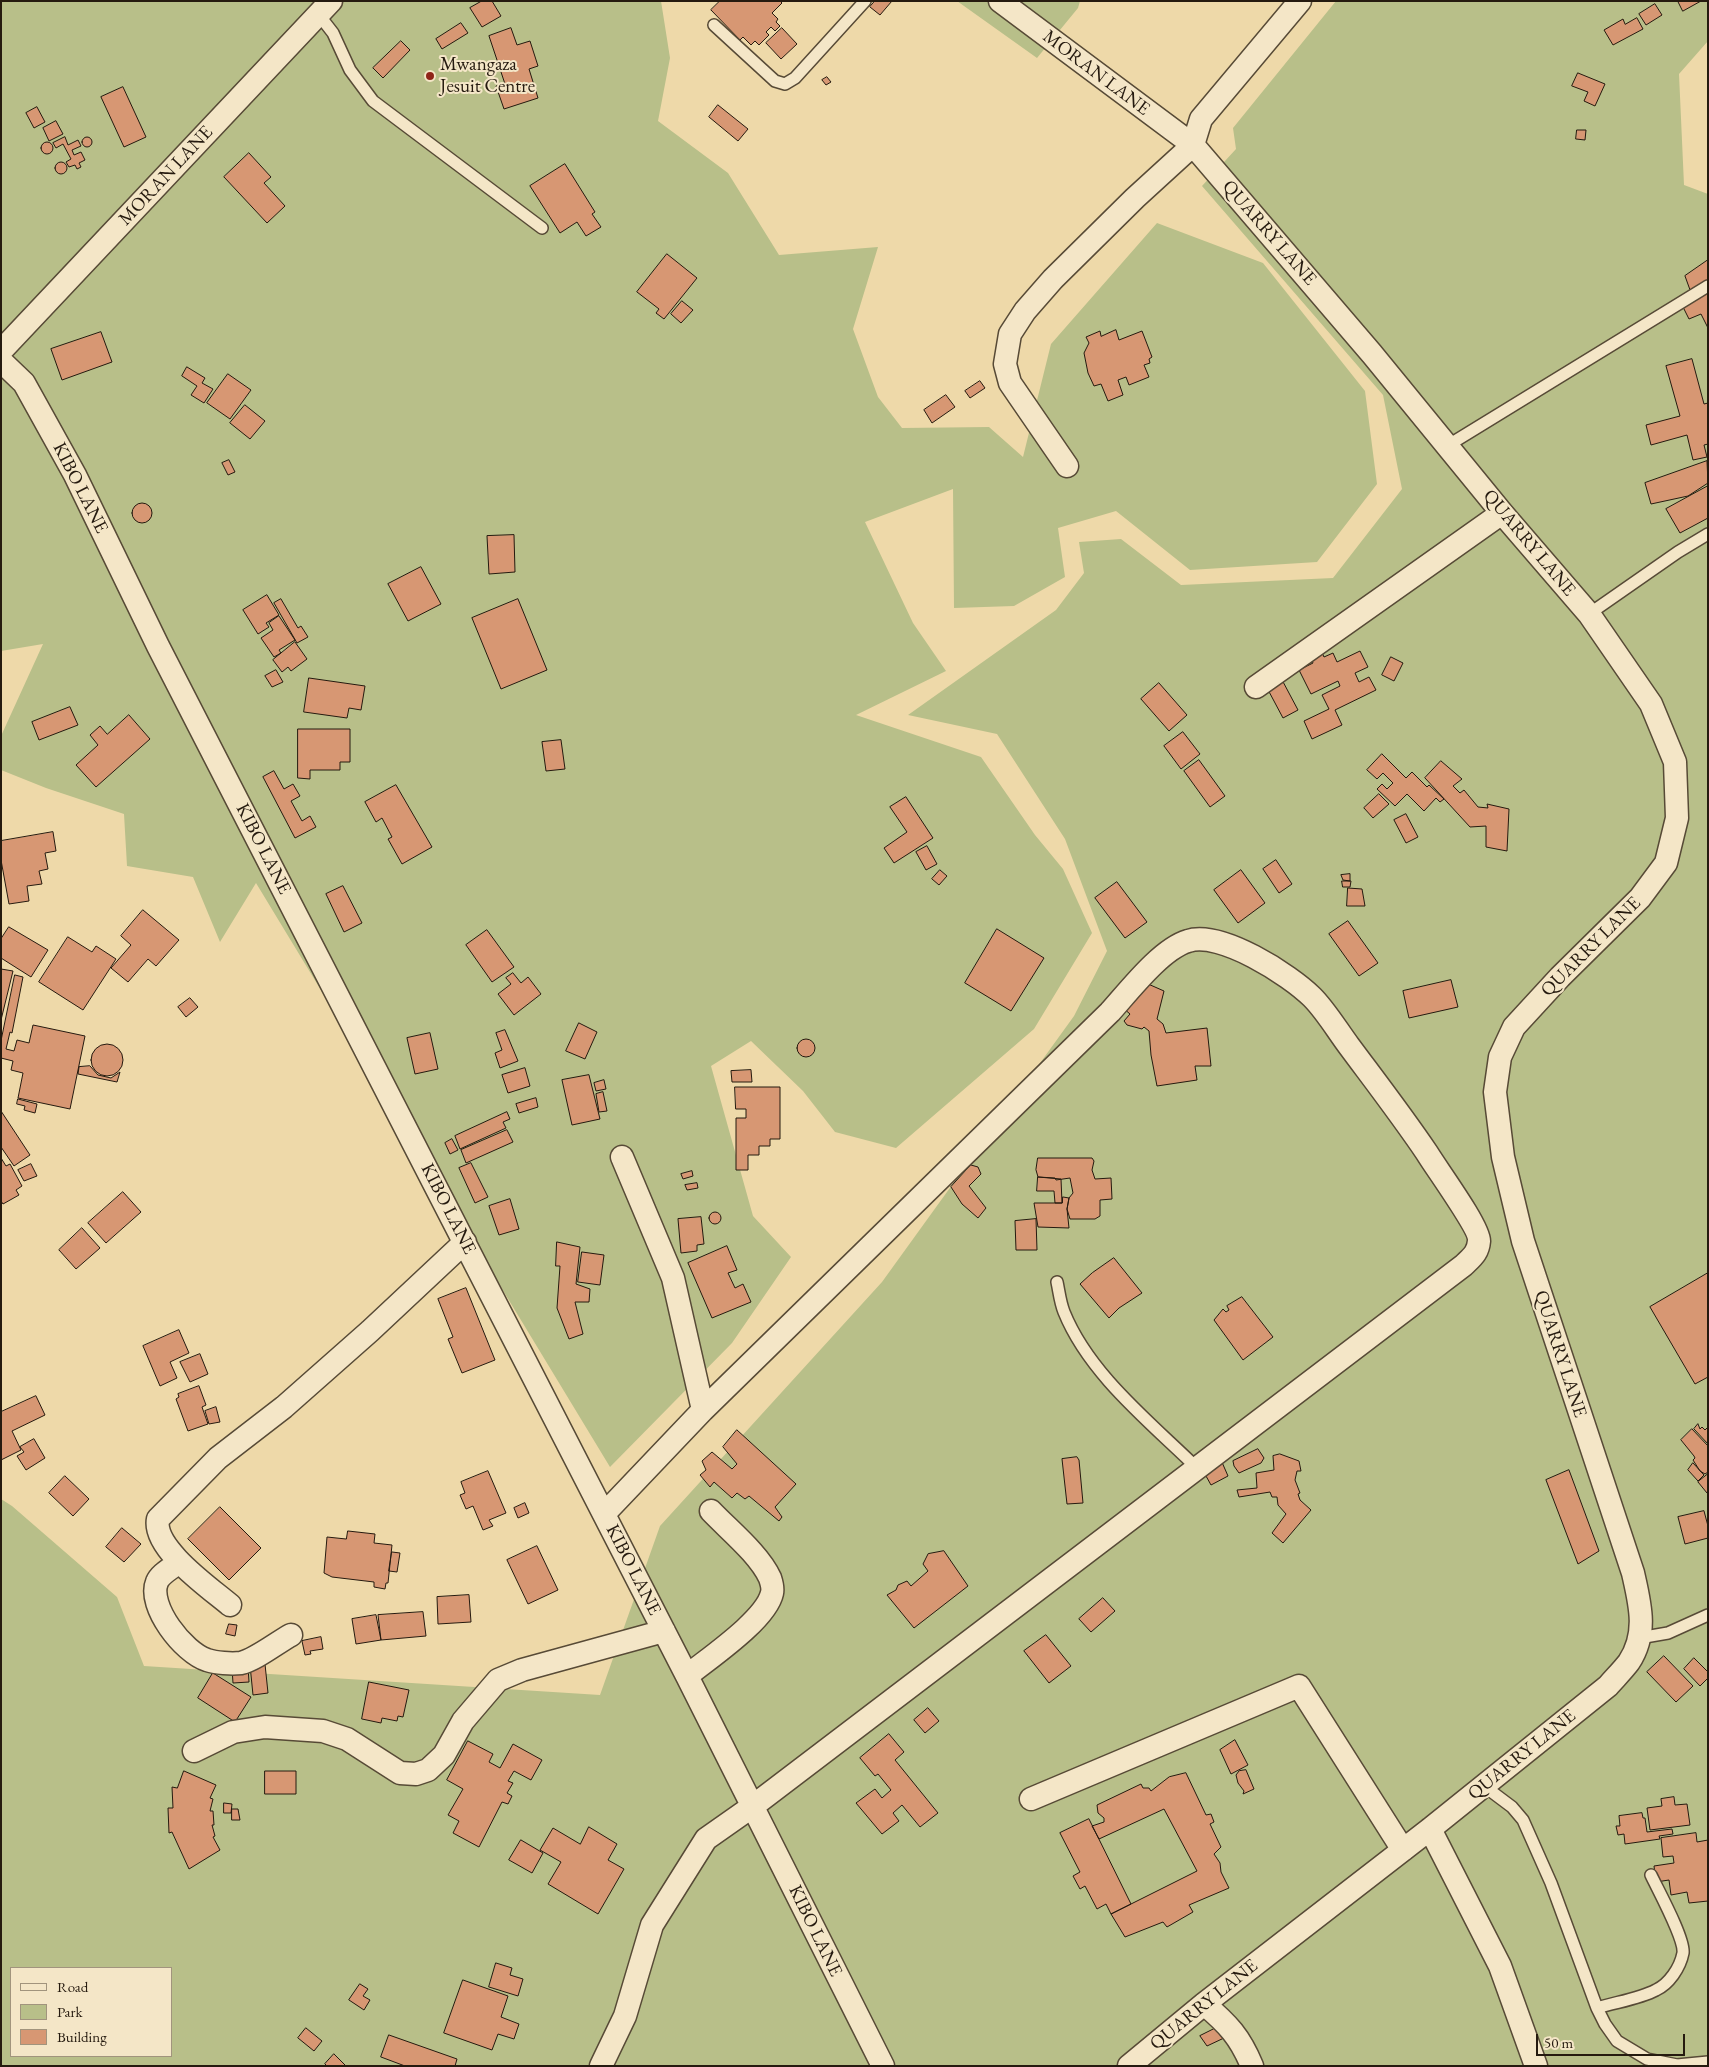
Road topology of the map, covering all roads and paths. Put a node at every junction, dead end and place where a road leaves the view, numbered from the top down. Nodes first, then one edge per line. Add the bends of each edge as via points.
1 (865, 1) edge
2 (1000, 1) edge
3 (1300, 1) edge
4 (325, 8) edge
5 (714, 25) dead end
6 (1193, 145) junction
7 (542, 228) dead end
8 (1708, 286) edge
9 (1, 351) edge
10 (1, 361) edge
11 (1447, 446) junction
12 (1067, 466) dead end
13 (1502, 513) junction
14 (1708, 534) edge
15 (1589, 614) junction
16 (1256, 687) dead end
17 (622, 1156) dead end
18 (465, 1242) junction
19 (1057, 1282) dead end
20 (703, 1410) junction
21 (1197, 1468) junction
22 (711, 1511) dead end
23 (604, 1514) junction
24 (179, 1562) junction
25 (230, 1606) dead end
26 (1708, 1616) edge
27 (664, 1631) junction
28 (291, 1635) dead end
29 (1639, 1638) junction
30 (687, 1676) junction
31 (194, 1751) dead end
32 (1484, 1786) junction
33 (1031, 1799) dead end
34 (753, 1806) junction
35 (1430, 1829) junction
36 (1403, 1850) junction
37 (1651, 1875) dead end
38 (1204, 2004) junction
39 (1597, 2008) junction
40 (1708, 2062) edge
41 (601, 2066) edge
42 (883, 2066) edge
43 (1128, 2066) edge
44 (1252, 2066) edge
45 (1536, 2066) edge

1 - 5 lane via 795,78 785,84 775,81
2 - 6 street, MORAN LANE
3 - 6 street via 1201,119
4 - 7 lane via 350,70 374,101
4 - 9 street, MORAN LANE
6 - 11 street, QUARRY LANE
6 - 12 street via 1053,279 1024,311 1010,334 1005,364 1010,383
8 - 11 lane
10 - 18 street, KIBO LANE via 24,383 75,475 162,655
11 - 13 street, QUARRY LANE
13 - 15 street, QUARRY LANE
13 - 16 street
14 - 15 lane
15 - 29 street, QUARRY LANE via 1651,704 1674,762 1677,818 1666,863 1640,898 1514,1027 1500,1057 1495,1092 1503,1157 1523,1241 1633,1573 1642,1612
17 - 20 street via 673,1278
18 - 23 street, KIBO LANE
18 - 24 street via 370,1332 284,1407 218,1458 158,1519 158,1535
19 - 21 lane via 1064,1311 1091,1360
20 - 21 street via 1110,1012 1143,975 1171,950 1189,940 1215,941 1246,952 1282,973 1313,998 1407,1123 1480,1238 1477,1252 1464,1266
20 - 23 street
21 - 34 street
22 - 30 street via 758,1560 770,1578 772,1592 752,1624
23 - 27 street, KIBO LANE
24 - 25 street
24 - 28 street via 157,1582 154,1596 163,1617 179,1640 196,1654 207,1660 242,1663
26 - 29 lane via 1668,1633
27 - 30 street, KIBO LANE
27 - 31 street via 522,1670 498,1680 463,1720 444,1755 428,1770 416,1774 400,1773 347,1739 323,1731 265,1727 232,1732
29 - 32 street, QUARRY LANE via 1630,1661 1608,1686
30 - 34 street, KIBO LANE
32 - 35 street, QUARRY LANE
32 - 39 lane via 1512,1807 1523,1820 1552,1882
33 - 36 street via 1299,1686
34 - 41 street via 706,1839 652,1925 625,2016
34 - 42 street, KIBO LANE
35 - 36 street, QUARRY LANE
35 - 45 street via 1500,1966
36 - 38 street, QUARRY LANE
37 - 39 lane via 1680,1938 1683,1952 1677,1970 1656,1990
38 - 43 street, QUARRY LANE
38 - 44 street via 1232,2028
39 - 40 lane via 1617,2041 1647,2059 1677,2065

